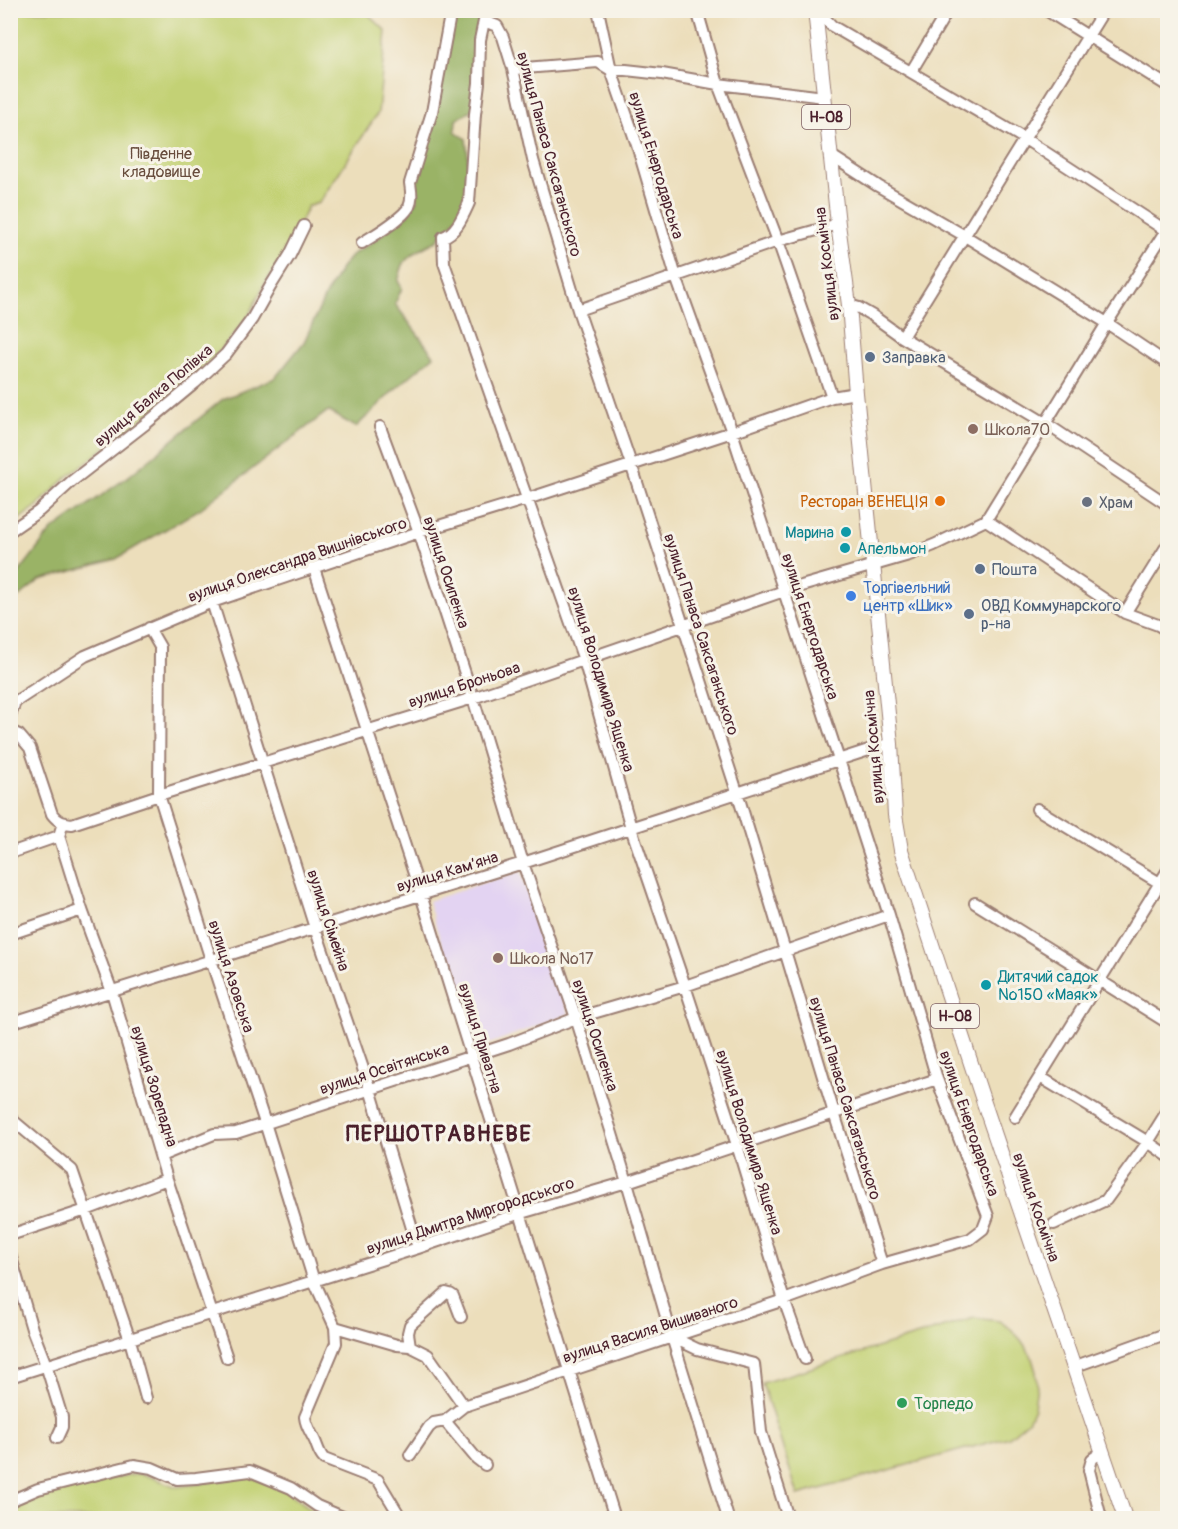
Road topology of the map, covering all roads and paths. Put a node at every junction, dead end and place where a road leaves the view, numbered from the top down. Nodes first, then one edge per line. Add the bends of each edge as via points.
1 (451, 10) edge
2 (598, 10) edge
3 (697, 10) edge
4 (816, 10) edge
5 (948, 10) edge
6 (1046, 10) edge
7 (1104, 10) edge
8 (484, 16) edge
9 (1088, 37) junction
10 (513, 69) junction
11 (611, 70) junction
12 (911, 72) junction
13 (718, 84) junction
14 (1167, 86) edge
15 (824, 97) junction
16 (1024, 139) junction
17 (830, 155) junction
18 (838, 224) junction
19 (304, 226) dead end
20 (1167, 230) edge
21 (965, 236) junction
22 (778, 241) junction
23 (363, 243) dead end
24 (676, 277) junction
25 (849, 305) junction
26 (578, 310) junction
27 (1107, 323) junction
28 (902, 337) junction
29 (1167, 364) edge
30 (856, 393) junction
31 (832, 397) junction
32 (1045, 423) junction
33 (380, 427) dead end
34 (732, 432) junction
35 (631, 465) junction
36 (527, 499) junction
37 (1167, 505) edge
38 (986, 520) junction
39 (10, 531) edge
40 (419, 532) junction
41 (1167, 544) edge
42 (873, 564) junction
43 (314, 568) junction
44 (784, 591) junction
45 (212, 602) junction
46 (1125, 613) junction
47 (683, 626) junction
48 (149, 628) junction
49 (1167, 631) edge
50 (584, 660) junction
51 (473, 698) junction
52 (10, 716) edge
53 (10, 731) edge
54 (368, 731) junction
55 (891, 744) junction
56 (839, 760) junction
57 (263, 763) junction
58 (737, 792) junction
59 (159, 795) junction
60 (1037, 809) dead end
61 (63, 823) junction
62 (631, 828) junction
63 (59, 836) junction
64 (10, 854) edge
65 (524, 863) junction
66 (1167, 870) edge
67 (1164, 885) edge
68 (421, 895) junction
69 (975, 903) dead end
70 (81, 910) junction
71 (889, 915) junction
72 (315, 928) junction
73 (10, 934) edge
74 (785, 951) junction
75 (211, 960) junction
76 (1100, 981) junction
77 (685, 986) junction
78 (112, 992) junction
79 (576, 1018) junction
80 (10, 1023) edge
81 (1167, 1023) edge
82 (471, 1055) junction
83 (1040, 1077) junction
84 (937, 1079) junction
85 (370, 1089) junction
86 (1167, 1110) edge
87 (834, 1113) junction
88 (10, 1118) edge
89 (1015, 1118) dead end
90 (265, 1123) junction
91 (1148, 1142) junction
92 (736, 1145) junction
93 (160, 1156) junction
94 (1167, 1156) edge
95 (167, 1179) junction
96 (627, 1182) junction
97 (86, 1210) junction
98 (520, 1213) junction
99 (988, 1216) joint
100 (1054, 1224) dead end
101 (10, 1235) edge
102 (418, 1248) junction
103 (10, 1254) edge
104 (882, 1264) junction
105 (314, 1281) junction
106 (784, 1300) junction
107 (211, 1313) junction
108 (461, 1317) dead end
109 (335, 1327) junction
110 (1167, 1333) edge
111 (672, 1337) junction
112 (130, 1340) junction
113 (410, 1346) junction
114 (227, 1358) dead end
115 (805, 1359) dead end
116 (46, 1365) junction
117 (1073, 1367) junction
118 (570, 1371) junction
119 (10, 1377) edge
120 (146, 1398) dead end
121 (464, 1406) junction
122 (446, 1421) junction
123 (57, 1438) dead end
124 (1102, 1452) junction
125 (410, 1455) dead end
126 (485, 1466) dead end
127 (10, 1501) edge
128 (345, 1518) edge
129 (401, 1518) edge
130 (615, 1518) edge
131 (728, 1518) edge
132 (788, 1518) edge
133 (1101, 1518) edge
134 (1125, 1518) edge

1 - 23 street via 432,112 410,183 410,206
2 - 11 street, вулиця Енергодарська
3 - 13 street
4 - 12 street via 832,26
4 - 15 main road, вулиця Космічна / Н-08
5 - 12 street
6 - 9 street
7 - 9 street
8 - 10 street, вулиця Панаса Саксаганського via 497,26
8 - 36 street, вулиця Володимира Ященка via 469,203 450,234 443,237 444,263
9 - 14 street
9 - 16 street
10 - 11 street via 598,62
10 - 26 street, вулиця Панаса Саксаганського via 533,160
11 - 13 street
11 - 24 street, вулиця Енергодарська
12 - 16 street
13 - 15 street
13 - 22 street
15 - 17 main road, вулиця Космічна / Н-08
16 - 20 street
16 - 21 street
17 - 18 main road, вулиця Космічна / Н-08
17 - 21 street
18 - 22 street
18 - 25 main road, вулиця Космічна / Н-08
19 - 39 street, вулиця Балка Попівка via 252,320 226,354
20 - 27 street
21 - 27 street
21 - 28 street
22 - 24 street
22 - 31 street
24 - 26 street
24 - 34 street, вулиця Енергодарська
25 - 28 street
25 - 30 main road, вулиця Космічна / Н-08
26 - 35 street, вулиця Панаса Саксаганського
27 - 29 street
27 - 32 street
28 - 32 street
30 - 31 street, вулиця Олександра Вишнівського
30 - 42 main road, вулиця Космічна / Н-08
31 - 34 street, вулиця Олександра Вишнівського
32 - 37 street
32 - 38 street
33 - 40 street, вулиця Осипенка
34 - 35 street, вулиця Олександра Вишнівського
34 - 44 street, вулиця Енергодарська
35 - 36 street, вулиця Олександра Вишнівського
35 - 47 street, вулиця Панаса Саксаганського
36 - 40 street, вулиця Олександра Вишнівського
36 - 50 street, вулиця Володимира Ященка
38 - 42 street, вулиця Броньова via 918,551
38 - 46 street
40 - 43 street, вулиця Олександра Вишнівського
40 - 51 street, вулиця Осипенка
41 - 46 street
42 - 44 street, вулиця Броньова
42 - 55 main road, вулиця Космічна / Н-08
43 - 45 street, вулиця Олександра Вишнівського
43 - 54 street, вулиця Приватна
44 - 47 street, вулиця Броньова
44 - 56 street, вулиця Енергодарська
45 - 48 street, вулиця Олександра Вишнівського
45 - 57 street, вулиця Сімейна
46 - 49 street
47 - 50 street, вулиця Броньова
47 - 58 street, вулиця Панаса Саксаганського
48 - 52 street, вулиця Олександра Вишнівського via 85,656 15,702
48 - 59 street, вулиця Азовська via 160,646
50 - 51 street, вулиця Броньова
50 - 62 street, вулиця Володимира Ященка
51 - 54 street, вулиця Броньова
51 - 65 street, вулиця Осипенка
53 - 61 street via 30,748 52,814
54 - 57 street, вулиця Броньова
54 - 68 street, вулиця Приватна
55 - 56 street, вулиця Кам’яна
55 - 117 main road, вулиця Космічна / Н-08 via 901,850
56 - 58 street, вулиця Кам’яна
56 - 71 street, вулиця Енергодарська
57 - 59 street, вулиця Броньова
57 - 72 street, вулиця Сімейна
58 - 62 street, вулиця Кам’яна
58 - 74 street, вулиця Панаса Саксаганського
59 - 61 street, вулиця Броньова via 72,824
59 - 75 street, вулиця Азовська
60 - 67 street
61 - 63 street
62 - 65 street, вулиця Кам’яна
62 - 77 street, вулиця Володимира Ященка
63 - 64 street
63 - 70 street, вулиця Зорепадна
65 - 68 street, вулиця Кам’яна
65 - 79 street, вулиця Осипенка
66 - 67 street
67 - 76 street
68 - 72 street, вулиця Кам’яна
68 - 82 street, вулиця Приватна
69 - 76 street
70 - 73 street
70 - 78 street, вулиця Зорепадна
71 - 74 street, вулиця Освітянська
71 - 84 street, вулиця Енергодарська
72 - 75 street, вулиця Кам’яна
72 - 85 street, вулиця Сімейна
74 - 77 street, вулиця Освітянська
74 - 87 street, вулиця Панаса Саксаганського
75 - 78 street, вулиця Кам’яна
75 - 90 street, вулиця Азовська
76 - 81 street
76 - 83 street
77 - 79 street, вулиця Освітянська
77 - 92 street, вулиця Володимира Ященка
78 - 80 street, вулиця Кам’яна
78 - 93 street, вулиця Зорепадна
79 - 82 street, вулиця Освітянська
79 - 96 street, вулиця Осипенка
82 - 85 street, вулиця Освітянська
82 - 98 street, вулиця Приватна
83 - 89 street
83 - 91 street
84 - 87 street, вулиця Дмитра Миргородського
84 - 99 street, вулиця Енергодарська
85 - 90 street, вулиця Освітянська
85 - 102 street, вулиця Сімейна
86 - 91 street
87 - 92 street, вулиця Дмитра Миргородського
87 - 104 street, вулиця Панаса Саксаганського
88 - 97 street via 72,1170
90 - 93 street, вулиця Освітянська via 236,1133 214,1134
90 - 105 street, вулиця Азовська
91 - 94 street
91 - 100 street via 1106,1200
92 - 96 street, вулиця Дмитра Миргородського
92 - 106 street, вулиця Володимира Ященка
93 - 95 street, вулиця Зорепадна
95 - 97 street
95 - 107 street, вулиця Зорепадна
96 - 98 street, вулиця Дмитра Миргородського
96 - 111 street, вулиця Осипенка
97 - 101 street
97 - 112 street
98 - 102 street, вулиця Дмитра Миргородського
98 - 118 street, вулиця Приватна
99 - 104 street, вулиця Василя Вишиваного via 983,1229 970,1239
102 - 105 street, вулиця Дмитра Миргородського
103 - 116 street
104 - 106 street, вулиця Василя Вишиваного
105 - 107 street, вулиця Дмитра Миргородського
105 - 109 street, вулиця Азовська
106 - 111 street, вулиця Василя Вишиваного
106 - 115 street, вулиця Володимира Ященка
107 - 112 street, вулиця Дмитра Миргородського
107 - 114 street, вулиця Зорепадна
108 - 113 street via 453,1296 446,1293 410,1325
109 - 113 street
109 - 129 street via 336,1343 305,1417 308,1431 324,1459 378,1480
110 - 117 street
111 - 118 street, вулиця Василя Вишиваного
111 - 131 street, вулиця Осипенка
111 - 132 street via 697,1349 754,1364 761,1432
112 - 116 street, вулиця Дмитра Миргородського
112 - 120 street
113 - 121 street via 428,1355
116 - 119 street, вулиця Дмитра Миргородського
116 - 123 street via 62,1417
117 - 124 main road, вулиця Космічна / Н-08
118 - 121 street, вулиця Василя Вишиваного
118 - 130 street, вулиця Приватна
121 - 122 street
122 - 125 street via 429,1427
122 - 126 street
124 - 133 street via 1092,1459 1089,1470
124 - 134 main road, вулиця Космічна / Н-08
127 - 128 street via 38,1489 134,1465 177,1479 250,1471

